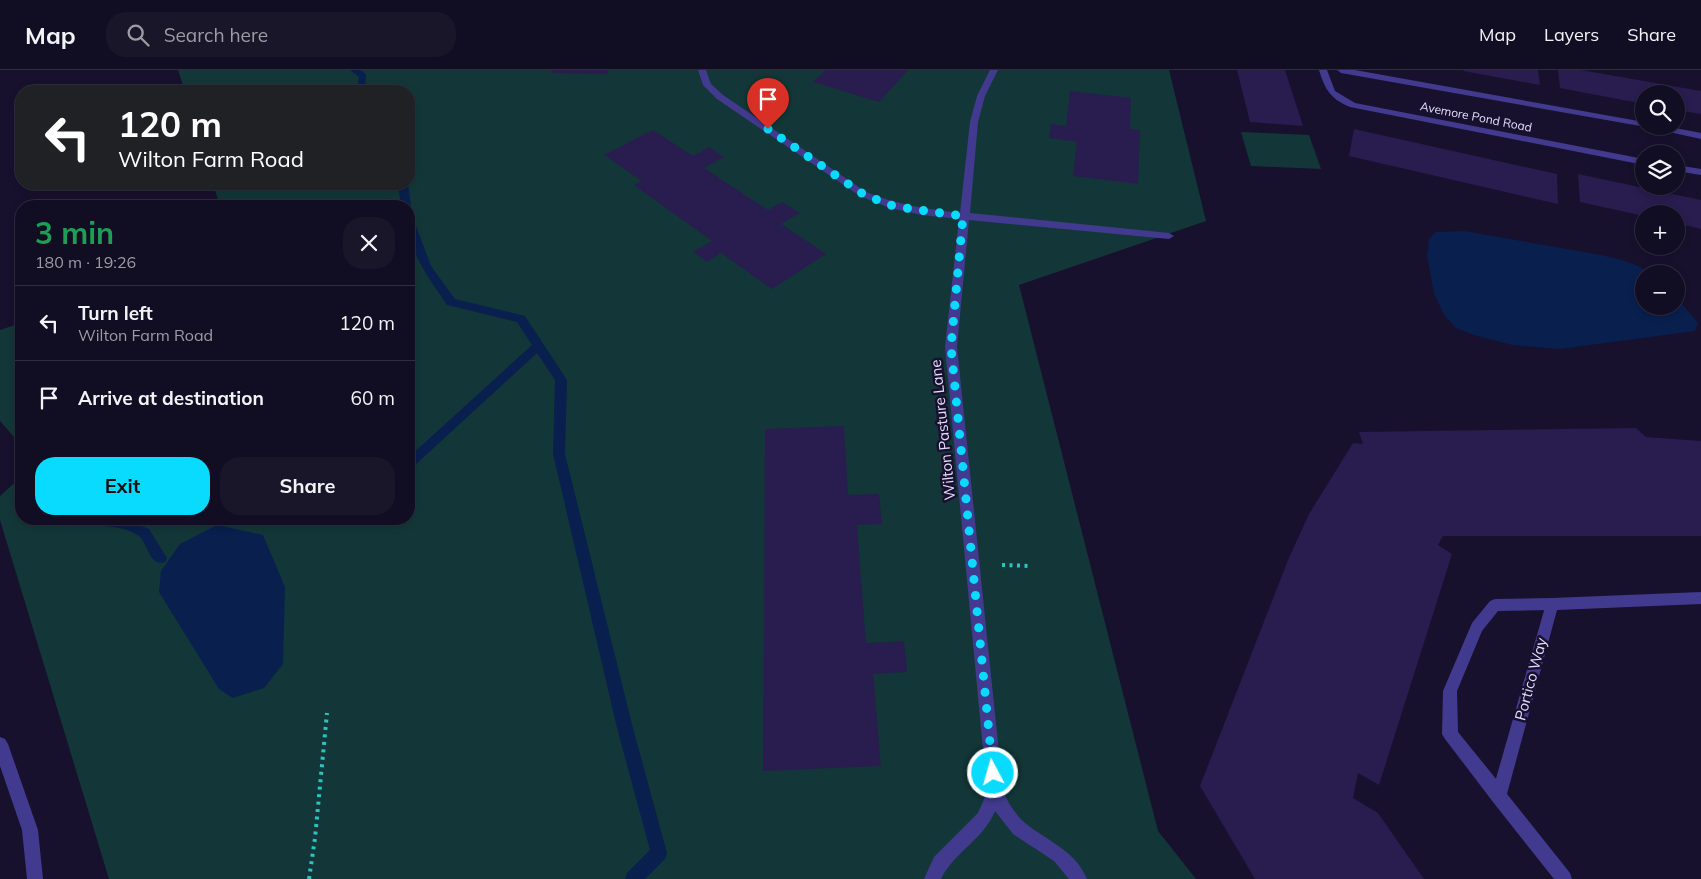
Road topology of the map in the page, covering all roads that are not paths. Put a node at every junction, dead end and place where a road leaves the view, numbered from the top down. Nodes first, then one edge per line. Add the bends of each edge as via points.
1 (702, 70) edge
2 (994, 70) edge
3 (1323, 70) edge
4 (1341, 70) edge
5 (1635, 123) edge
6 (1685, 133) edge
7 (1701, 136) edge
8 (1635, 160) edge
9 (1685, 169) edge
10 (1701, 172) edge
11 (963, 216) junction
12 (1169, 236) dead end
13 (1701, 598) edge
14 (1552, 604) junction
15 (0, 744) edge
16 (995, 792) junction
17 (1500, 796) junction
18 (35, 879) edge
19 (932, 879) edge
20 (1079, 879) edge
21 (1564, 879) edge

1 - 11 street via 707,85 720,97 863,194 890,205
2 - 11 street, Wilton Pasture Lane via 981,96 974,122
3 - 8 street, Avemore Pond Road via 1331,94 1353,105
4 - 5 street, Avemore Pond Road
6 - 7 street
9 - 10 street
11 - 12 street
11 - 16 street, Wilton Pasture Lane via 951,347
13 - 14 street
14 - 17 street, Portico Way
14 - 17 street via 1495,606 1477,627 1450,691 1450,734
15 - 18 street via 30,830
16 - 19 street via 984,819 940,863
16 - 20 street via 1003,810 1019,828 1060,855
17 - 21 street

